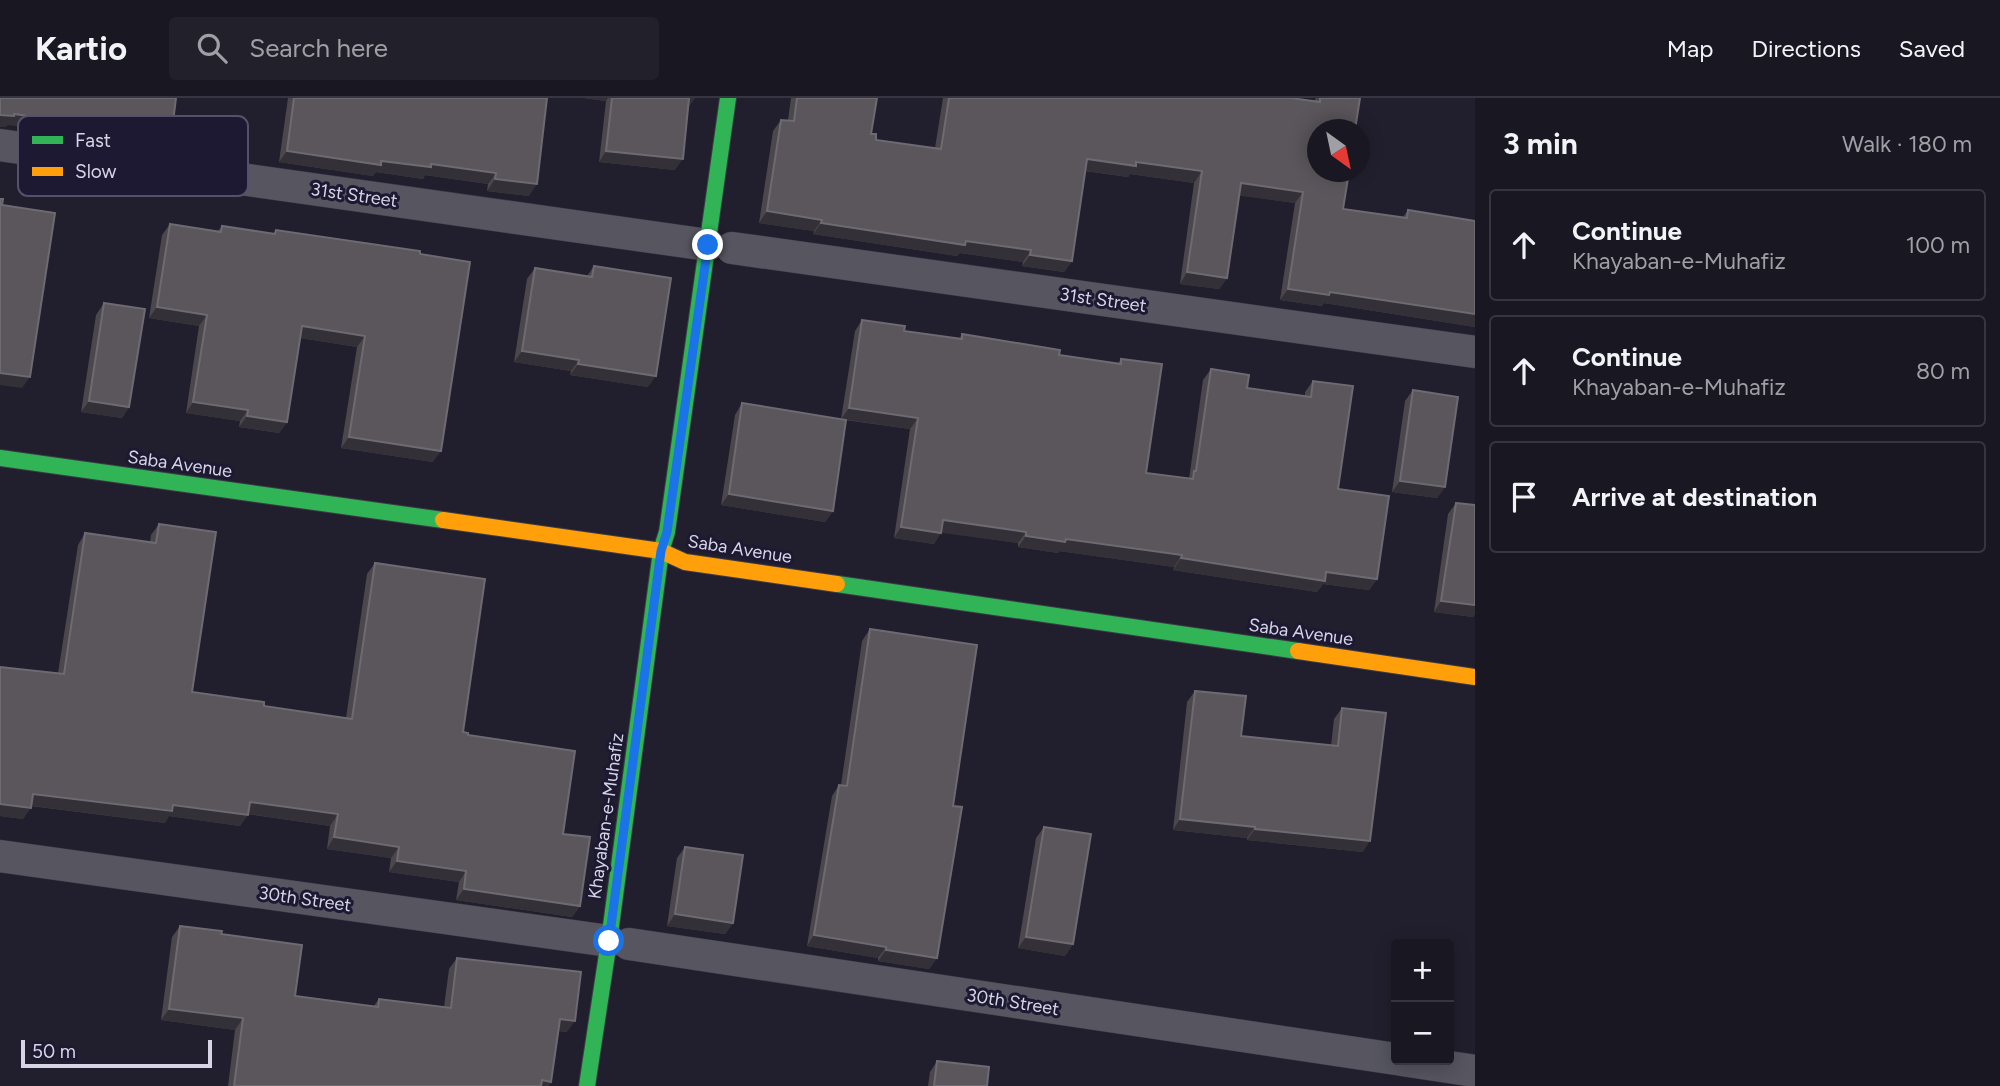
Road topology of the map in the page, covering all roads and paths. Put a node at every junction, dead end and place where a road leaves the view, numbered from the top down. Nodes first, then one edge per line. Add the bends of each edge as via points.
1 (728, 98) edge
2 (0, 145) edge
3 (18, 148) edge
4 (248, 180) edge
5 (726, 247) junction
6 (1475, 352) edge
7 (0, 458) edge
8 (660, 531) junction
9 (661, 551) junction
10 (685, 557) junction
11 (1475, 677) edge
12 (0, 856) edge
13 (624, 943) junction
14 (1391, 1058) edge
15 (1435, 1065) edge
16 (1475, 1071) edge
17 (587, 1086) edge

1 - 5 main road
2 - 3 street, 31st Street
4 - 5 street, 31st Street
5 - 6 street, 31st Street
5 - 8 main road
7 - 9 main road, Saba Avenue
8 - 9 main road, Khayaban-e-Muhafiz
8 - 10 main road, Saba Avenue
9 - 10 main road, Saba Avenue
9 - 13 main road, Khayaban-e-Muhafiz
10 - 11 main road, Saba Avenue
12 - 13 street, 30th Street
13 - 14 street, 30th Street
13 - 17 main road, Khayaban-e-Muhafiz
15 - 16 street

